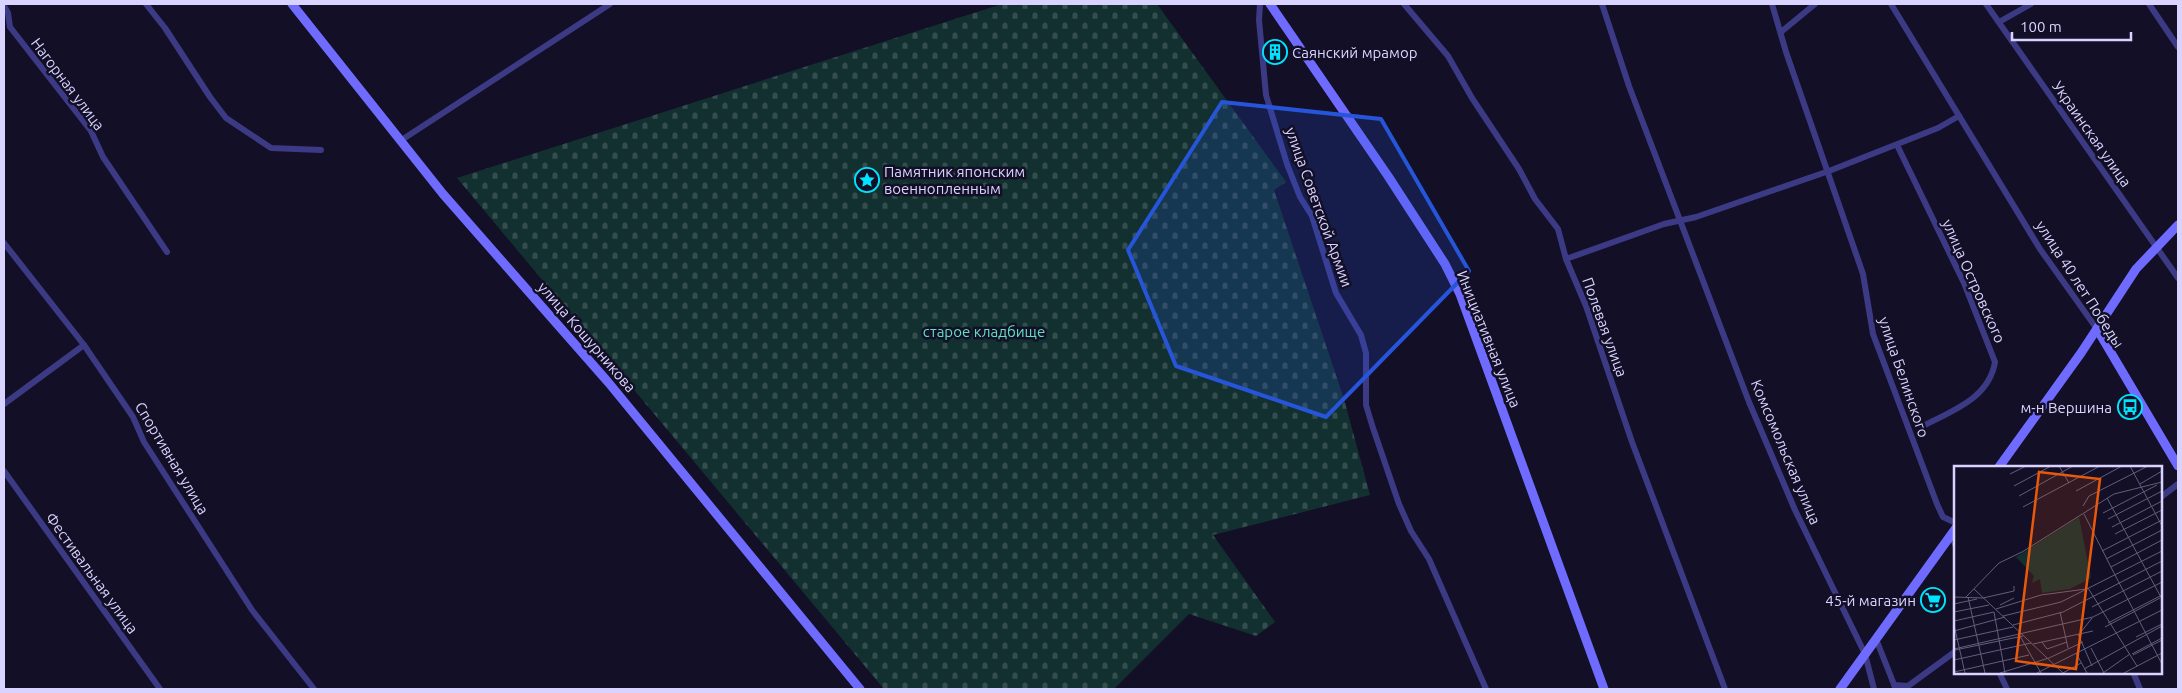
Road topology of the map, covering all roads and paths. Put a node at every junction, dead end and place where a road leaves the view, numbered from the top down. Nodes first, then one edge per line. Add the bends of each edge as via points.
1 (146, 4) edge
2 (292, 4) edge
3 (610, 4) edge
4 (1260, 4) edge
5 (1270, 4) edge
6 (1404, 4) edge
7 (1602, 4) edge
8 (1815, 4) edge
9 (1891, 4) edge
10 (1986, 4) edge
11 (2031, 4) edge
12 (2149, 4) edge
13 (1772, 5) edge
14 (4, 6) edge
15 (1999, 22) junction
16 (1781, 32) junction
17 (2178, 47) edge
18 (1959, 116) junction
19 (400, 140) junction
20 (1897, 145) junction
21 (321, 150) dead end
22 (1829, 171) junction
23 (1681, 222) junction
24 (2178, 225) edge
25 (4, 243) edge
26 (2157, 247) junction
27 (167, 252) dead end
28 (1566, 259) junction
29 (2178, 278) edge
30 (2097, 329) junction
31 (84, 345) junction
32 (4, 404) edge
33 (1921, 427) dead end
34 (2000, 466) edge
35 (2178, 466) edge
36 (4, 471) edge
37 (2178, 484) edge
38 (2162, 496) edge
39 (1954, 522) edge
40 (1954, 531) edge
41 (1876, 639) junction
42 (1954, 652) edge
43 (1865, 654) junction
44 (1999, 673) edge
45 (2133, 673) edge
46 (1895, 687) edge
47 (160, 689) edge
48 (314, 689) edge
49 (860, 689) edge
50 (1486, 689) edge
51 (1604, 689) edge
52 (1725, 689) edge
53 (1840, 689) edge
54 (1874, 689) edge
55 (2007, 689) edge
56 (2140, 689) edge

1 - 21 street via 226,118 271,148
2 - 19 main road, улица Кошурникова
3 - 19 street
4 - 50 street, улица Советской Армии via 1266,95 1287,164 1300,197 1312,216 1336,292 1362,335 1366,354 1366,405 1373,428 1407,522 1429,559
5 - 51 main road, Инициативная улица via 1388,176 1460,294
6 - 28 street, Полевая улица via 1448,56 1520,169 1535,200 1558,230
7 - 23 street, Комсомольская улица via 1629,86
8 - 16 street
9 - 18 street, улица 40 лет Победы
10 - 15 street, Украинская улица
11 - 15 street
12 - 17 street
13 - 16 street, улица Белинского
14 - 27 street, Нагорная улица via 10,27 91,131 103,157
15 - 26 street, Украинская улица
16 - 22 street, улица Белинского
18 - 20 street
18 - 30 street, улица 40 лет Победы via 2040,249
19 - 49 main road, улица Кошурникова via 443,194 608,382
20 - 22 street
20 - 33 street, улица Островского via 1964,284 1995,362 1986,386 1971,401
22 - 23 street
22 - 39 street, улица Белинского via 1863,274 1873,334 1937,504 1943,517
23 - 28 street via 1664,224
23 - 43 street, Комсомольская улица via 1773,460
24 - 26 main road
25 - 31 street, Спортивная улица
26 - 29 street, Украинская улица
26 - 30 main road via 2136,269
28 - 52 street, Полевая улица
30 - 34 main road
30 - 35 main road, улица 40 лет Победы
31 - 32 street
31 - 48 street, Спортивная улица via 133,417 144,442 252,610
36 - 47 street, Фестивальная улица
37 - 38 street
40 - 41 main road
41 - 43 main road
41 - 46 street
42 - 46 street via 1908,686
43 - 53 main road
43 - 54 street, Комсомольская улица
44 - 55 street
45 - 56 street

